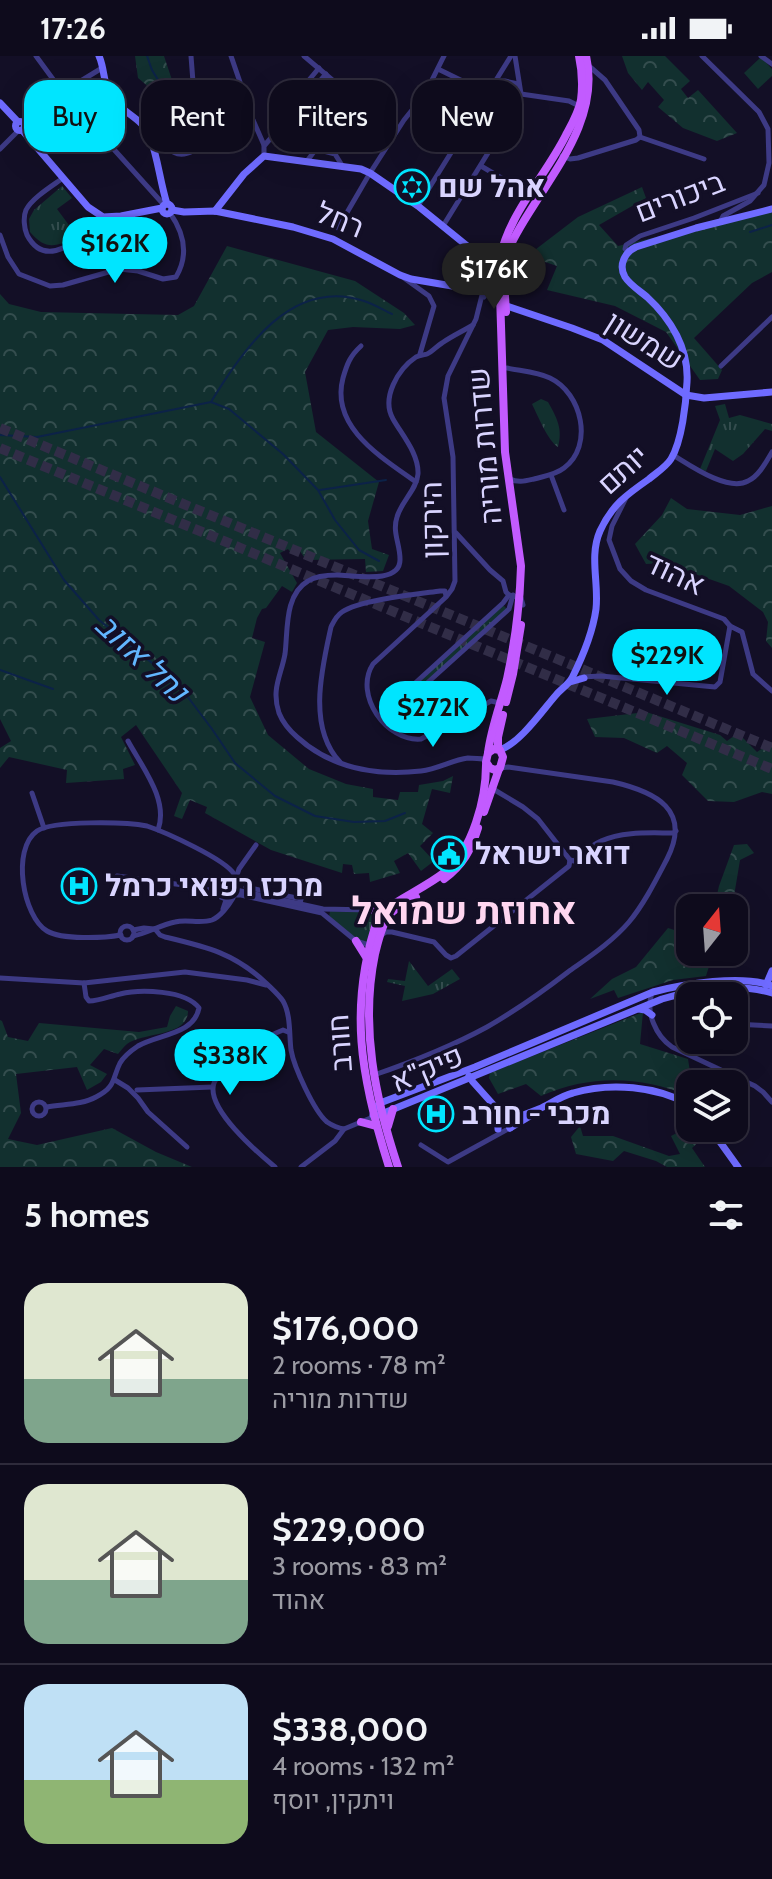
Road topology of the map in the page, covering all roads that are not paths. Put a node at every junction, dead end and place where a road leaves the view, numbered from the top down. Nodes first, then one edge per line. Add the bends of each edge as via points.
1 (36, 56) edge
2 (99, 56) edge
3 (191, 56) edge
4 (231, 56) edge
5 (304, 56) edge
6 (444, 56) edge
7 (513, 56) edge
8 (579, 56) edge
9 (586, 56) edge
10 (702, 56) edge
11 (761, 56) edge
12 (772, 64) edge
13 (589, 66) junction
14 (103, 68) junction
15 (319, 68) junction
16 (438, 69) junction
17 (326, 74) junction
18 (53, 80) edge
19 (81, 80) edge
20 (193, 80) edge
21 (309, 80) edge
22 (321, 80) edge
23 (333, 80) edge
24 (460, 80) edge
25 (496, 80) edge
26 (517, 80) edge
27 (522, 94) edge
28 (0, 103) edge
29 (579, 106) junction
30 (24, 123) edge
31 (141, 124) edge
32 (20, 126) junction
33 (640, 137) junction
34 (269, 140) edge
35 (264, 146) junction
36 (0, 149) edge
37 (116, 152) edge
38 (153, 152) edge
39 (451, 152) edge
40 (489, 152) edge
41 (562, 153) junction
42 (264, 156) junction
43 (704, 159) dead end
44 (306, 162) junction
45 (481, 166) junction
46 (343, 168) junction
47 (370, 173) junction
48 (63, 178) junction
49 (503, 179) dead end
50 (759, 193) junction
51 (418, 206) junction
52 (167, 208) junction
53 (772, 209) edge
54 (215, 211) junction
55 (103, 217) junction
56 (720, 223) junction
57 (443, 226) junction
58 (338, 228) dead end
59 (0, 235) edge
60 (628, 251) junction
61 (486, 259) junction
62 (501, 263) junction
63 (487, 273) junction
64 (400, 275) junction
65 (500, 286) junction
66 (484, 287) junction
67 (482, 301) junction
68 (503, 303) junction
69 (772, 317) edge
70 (473, 325) junction
71 (361, 346) dead end
72 (420, 354) junction
73 (721, 366) dead end
74 (507, 368) junction
75 (678, 391) junction
76 (770, 391) edge
77 (689, 393) junction
78 (685, 405) junction
79 (772, 452) edge
80 (673, 455) junction
81 (551, 475) junction
82 (416, 482) junction
83 (513, 482) junction
84 (629, 492) junction
85 (564, 510) dead end
86 (455, 532) junction
87 (446, 597) junction
88 (516, 601) junction
89 (507, 610) junction
90 (730, 626) junction
91 (574, 672) junction
92 (584, 678) junction
93 (568, 683) junction
94 (772, 691) edge
95 (559, 692) junction
96 (500, 703) junction
97 (382, 719) junction
98 (525, 731) junction
99 (128, 741) dead end
100 (499, 750) junction
101 (487, 759) junction
102 (341, 763) junction
103 (501, 766) junction
104 (492, 788) junction
105 (32, 793) dead end
106 (44, 828) junction
107 (158, 830) junction
108 (676, 830) junction
109 (256, 845) dead end
110 (570, 860) junction
111 (226, 866) junction
112 (239, 869) junction
113 (117, 876) dead end
114 (246, 887) dead end
115 (233, 892) junction
116 (300, 904) junction
117 (391, 906) junction
118 (329, 909) junction
119 (369, 910) junction
120 (379, 915) junction
121 (327, 917) junction
122 (155, 929) junction
123 (133, 933) junction
124 (121, 935) junction
125 (377, 939) junction
126 (356, 941) junction
127 (366, 957) junction
128 (257, 975) junction
129 (0, 978) edge
130 (250, 980) junction
131 (84, 983) junction
132 (770, 983) edge
133 (267, 985) junction
134 (653, 992) junction
135 (650, 1003) junction
136 (636, 1009) junction
137 (652, 1015) junction
138 (748, 1025) edge
139 (772, 1026) edge
140 (289, 1032) junction
141 (372, 1065) junction
142 (385, 1071) junction
143 (474, 1074) junction
144 (370, 1078) junction
145 (115, 1080) junction
146 (212, 1087) junction
147 (480, 1088) junction
148 (137, 1090) dead end
149 (676, 1097) edge
150 (391, 1099) joint
151 (772, 1102) edge
152 (47, 1107) dead end
153 (393, 1109) junction
154 (378, 1110) junction
155 (361, 1122) joint
156 (503, 1123) junction
157 (344, 1129) junction
158 (388, 1135) junction
159 (490, 1138) junction
160 (720, 1142) edge
161 (421, 1145) dead end
162 (187, 1147) dead end
163 (387, 1164) edge
164 (275, 1167) edge
165 (301, 1167) edge
166 (398, 1167) edge
167 (738, 1167) edge

1 - 18 street
2 - 14 street
3 - 20 street
4 - 35 street
5 - 15 street
6 - 16 street
7 - 25 street
7 - 26 street
8 - 29 main road, שדרות מוריה
9 - 13 main road, שדרות מוריה
10 - 50 street, ביכורים via 759,112 768,129 769,163
11 - 12 street
13 - 33 street via 605,80
13 - 41 main road, שדרות מוריה via 585,111
14 - 19 street
14 - 31 street via 106,90
15 - 17 street
15 - 21 street
16 - 24 street
16 - 47 street
17 - 22 street
17 - 23 street
27 - 29 street
28 - 32 street
29 - 41 main road, שדרות מוריה
30 - 32 street
32 - 36 street
32 - 48 street
33 - 41 street via 578,158
33 - 43 street
34 - 35 street
35 - 42 street
37 - 52 street
38 - 52 street
39 - 51 street
40 - 45 street
41 - 62 main road, שדרות מוריה
41 - 62 main road, שדרות מוריה via 513,225
42 - 44 street
42 - 54 street
44 - 46 street
44 - 46 street via 316,149 335,154
45 - 49 street
45 - 57 street
46 - 47 street
47 - 51 street
47 - 58 street
48 - 55 street
48 - 55 street via 26,209 25,230 37,247 46,251 70,245
50 - 56 street, ביכורים
50 - 60 street, ביכורים via 640,236 626,245
51 - 57 street
52 - 54 street, רחל
52 - 55 street, רחל
52 - 59 street via 183,244 176,277 119,269 50,286 19,274
53 - 56 street
54 - 64 street, רחל via 333,239
56 - 60 street, ביכורים
57 - 61 street
60 - 77 street, ביכורים via 622,266 625,276 676,333
61 - 62 main road
61 - 63 street
62 - 63 street
62 - 65 main road, שדרות מוריה
62 - 68 main road, שדרות מוריה
63 - 66 street
64 - 66 street, רחל
64 - 72 street via 434,304
65 - 67 street via 489,289
65 - 68 main road, שדרות מוריה
66 - 67 street, הירקון
67 - 70 street, הירקון
68 - 74 main road, שדרות מוריה
68 - 75 street, שמשון via 603,340
68 - 83 main road, שדרות מוריה via 505,452
69 - 73 street
70 - 72 street
70 - 86 street, הירקון via 448,376 444,398 453,457
71 - 82 street via 349,357 341,406 357,434
72 - 82 street via 395,380 389,398 390,416 417,463
74 - 81 street via 550,378 577,404 576,453
74 - 83 main road, שדרות מוריה
75 - 77 street
75 - 78 street
76 - 77 street, שמשון via 704,398
77 - 78 street
78 - 80 street, יותם
79 - 80 street via 755,477 734,485
80 - 84 street, יותם
81 - 83 street
81 - 85 street
82 - 102 street via 395,525 400,564 395,572 309,580 289,611 275,694 280,716 309,748
83 - 88 main road, שדרות מוריה via 521,566
83 - 88 main road, שדרות מוריה via 525,566
84 - 90 street, אהוד via 609,540 620,569 646,590 724,619
84 - 91 street, יותם via 612,508 598,534 596,609
86 - 87 street, הירקון via 455,581
86 - 88 street
87 - 97 street, הירקון via 369,670 366,691
87 - 102 street via 440,591 358,605 334,620 321,677 321,714 328,745
88 - 89 street
88 - 89 street
88 - 96 main road, שדרות מוריה
88 - 97 street via 503,603
88 - 100 main road, שדרות מוריה via 513,674
89 - 97 street
90 - 92 street, אהוד via 715,687
90 - 94 street via 742,632 753,674
91 - 92 street
91 - 93 street, יותם
91 - 95 street, יותם
92 - 93 street
93 - 95 street, יותם
95 - 98 street, יותם
96 - 97 street via 491,701 421,739 401,737
96 - 101 main road, שדרות מוריה
98 - 100 street, יותם
98 - 103 street, יותם
99 - 107 street via 156,792 161,809
100 - 101 main road
100 - 103 main road
101 - 102 street via 403,772
101 - 103 main road via 492,769
101 - 117 main road, שדרות מוריה via 482,803 458,859
103 - 104 main road
103 - 108 street via 627,786 668,808
104 - 110 street via 538,819
104 - 125 main road via 464,861 391,913
105 - 106 street
106 - 107 street via 135,824
106 - 124 street via 29,841 22,866 33,917 57,935
107 - 111 street
108 - 110 street via 614,836
108 - 142 street via 655,882 630,921 611,939 543,992 485,1028
109 - 112 street
110 - 125 street via 456,956 446,955 434,942 392,932
111 - 112 street
111 - 115 street
112 - 115 street
113 - 115 street
114 - 116 street via 301,899
115 - 116 street
115 - 121 street
115 - 122 street via 218,916 208,921 174,922
116 - 118 street
117 - 119 main road
117 - 120 main road, שדרות מוריה
118 - 119 street
118 - 121 street
119 - 120 street
120 - 125 main road, חורב
120 - 125 street
121 - 126 street
122 - 123 street
122 - 128 street via 165,937 221,952
123 - 124 street via 127,940
123 - 124 street via 125,927
125 - 126 street
125 - 127 main road, חורב
125 - 141 main road, חורב via 369,1001
126 - 127 main road
127 - 144 main road, חורב via 361,1036
128 - 130 street
128 - 133 street
129 - 131 street
130 - 131 street via 185,972
130 - 133 street
131 - 145 street via 89,1001 144,991 184,997 199,1008 189,1025 129,1052
132 - 134 street, פיק"א via 709,982
132 - 135 street, פיק"א via 697,991
133 - 140 street via 286,1008
134 - 135 street
134 - 143 street, פיק"א
135 - 136 street, פיק"א
135 - 137 street
136 - 137 street
136 - 143 street, פיק"א
137 - 151 street via 664,1042 755,1086
138 - 139 street
140 - 146 street via 269,1035 251,1047
140 - 157 street via 293,1061 323,1118
141 - 142 main road
141 - 144 main road, חורב
142 - 144 street
143 - 147 street
143 - 147 street
143 - 150 street, פיק"א
143 - 153 street, פיק"א
144 - 154 main road, חורב
144 - 154 main road, חורב
145 - 152 street via 92,1099
145 - 162 street
146 - 148 street
146 - 164 street via 228,1122
147 - 156 street
149 - 156 street via 595,1088
150 - 154 main road
153 - 154 street, פיק"א
153 - 158 main road
154 - 155 main road
154 - 158 main road, חורב
154 - 163 main road, חורב
155 - 157 street
156 - 159 street
156 - 159 street
157 - 165 street
158 - 166 main road, חורב
159 - 161 street via 448,1162
160 - 167 street

